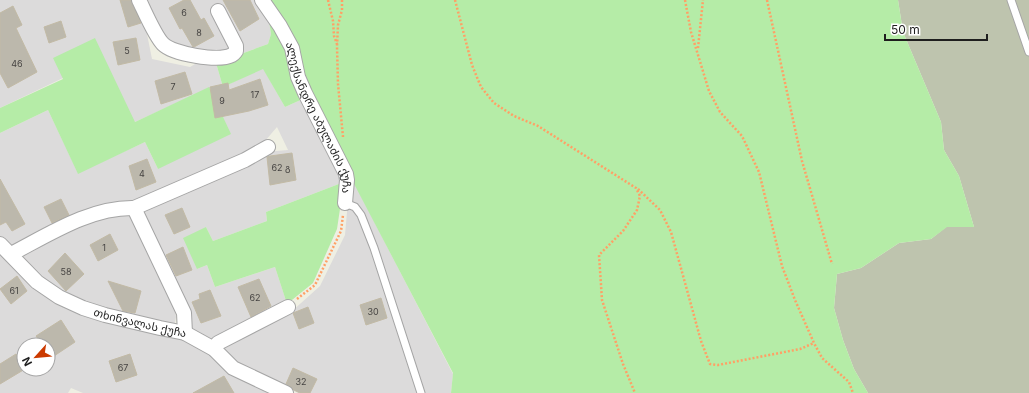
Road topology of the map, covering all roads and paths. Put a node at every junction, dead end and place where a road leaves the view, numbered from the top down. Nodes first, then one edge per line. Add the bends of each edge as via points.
1 (139, 0) edge
2 (262, 0) edge
3 (328, 0) edge
4 (342, 0) edge
5 (455, 0) edge
6 (685, 0) edge
7 (704, 0) edge
8 (767, 0) edge
9 (1011, 0) edge
10 (218, 11) dead end
11 (338, 46) junction
12 (698, 50) junction
13 (1029, 52) edge
14 (343, 144) dead end
15 (268, 147) dead end
16 (636, 188) junction
17 (345, 203) junction
18 (134, 208) junction
19 (0, 244) edge
20 (11, 254) junction
21 (832, 264) dead end
22 (288, 307) joint
23 (186, 333) junction
24 (814, 343) junction
25 (214, 348) junction
26 (286, 393) edge
27 (421, 393) edge
28 (635, 393) edge
29 (853, 393) edge

1 - 10 street via 162,44 170,49 198,56 231,55 236,50
2 - 17 street, ალექსანდრე აბულაძის ქუჩა via 292,48 298,78 346,174
3 - 11 path
4 - 11 path
5 - 16 path via 472,65 481,88 494,103 514,116 538,126
6 - 12 path via 691,32
7 - 12 path
8 - 21 path via 802,161
9 - 13 lane
11 - 14 path
12 - 24 path via 709,91 720,112 742,136 759,172 782,266
15 - 18 street via 245,160
16 - 24 path via 660,210 671,232 701,341 710,364 718,365 793,351
16 - 28 path via 640,196 637,210 623,232 599,255 602,300
17 - 22 path, ალექსანდრე აბულაძის ქუჩა via 341,231 315,285
17 - 27 lane via 355,207 361,215
18 - 20 street via 107,210 81,219
18 - 23 street via 184,313
19 - 20 street, თხინვალას ქუჩა
20 - 23 street, თხინვალას ქუჩა via 37,282 59,297 105,315
22 - 25 street via 218,343
23 - 25 street, თხინვალას ქუჩა
24 - 29 path via 822,358 849,382
25 - 26 street, თხინვალას ქუჩა via 233,368

